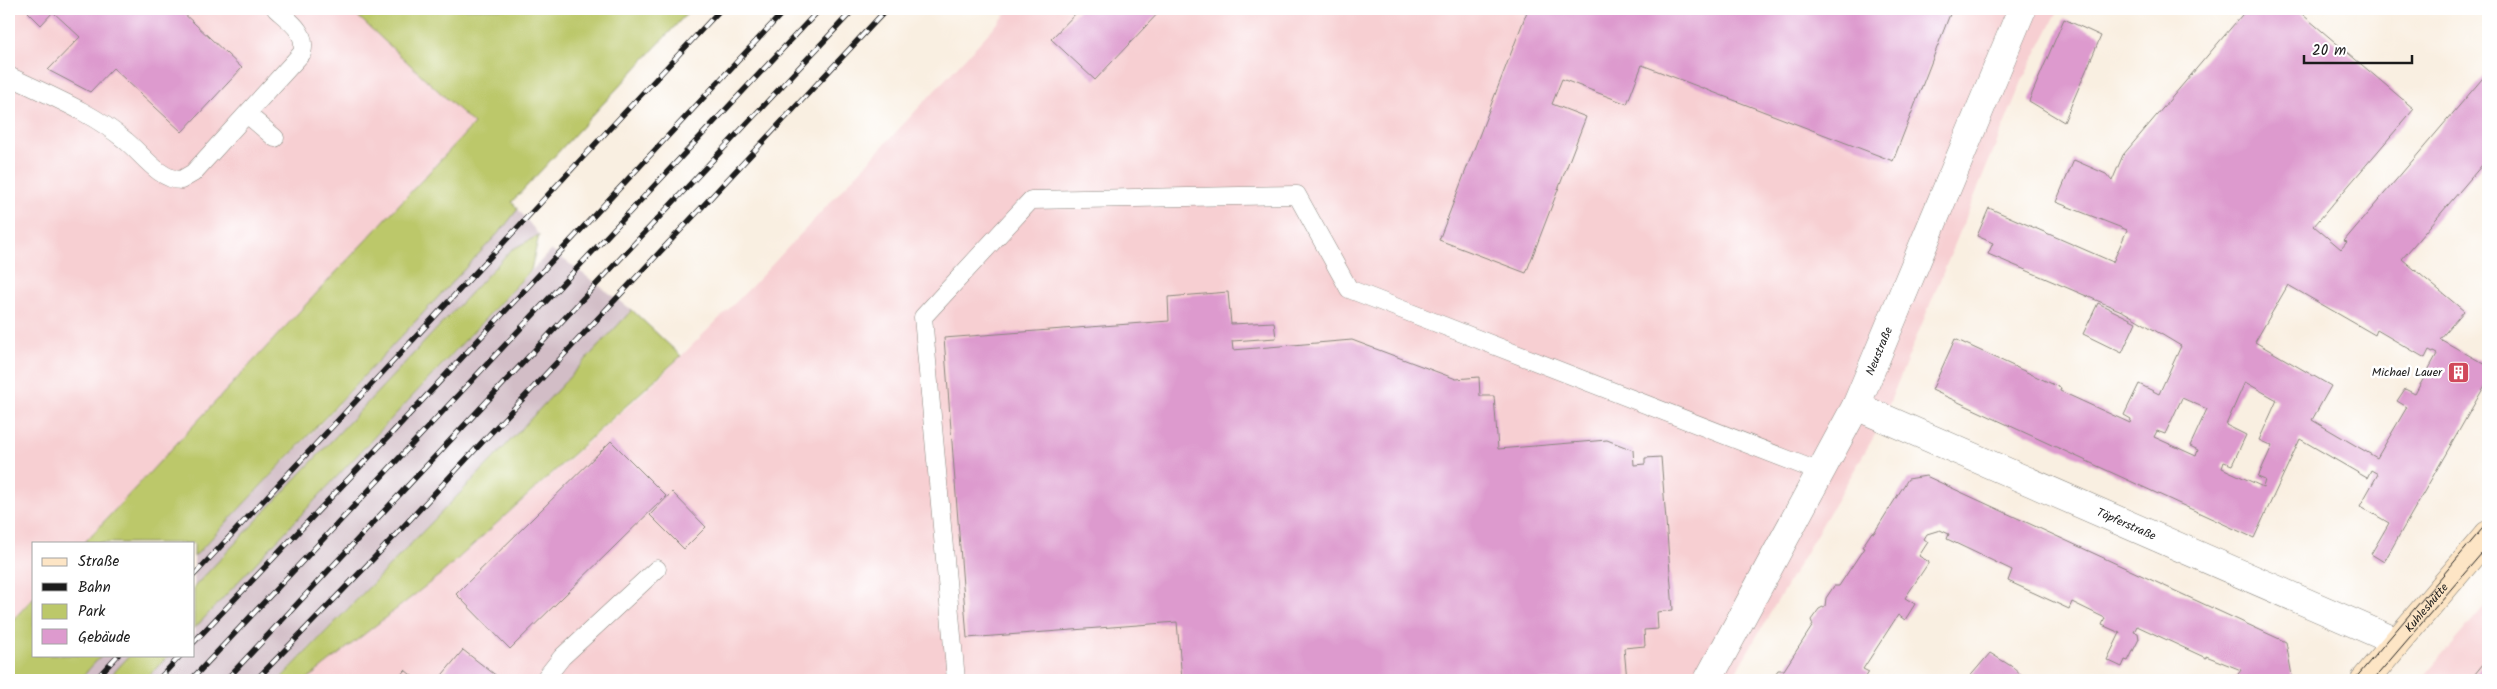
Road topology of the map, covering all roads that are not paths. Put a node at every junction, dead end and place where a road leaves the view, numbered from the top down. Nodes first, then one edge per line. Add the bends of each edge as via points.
1 (276, 9) edge
2 (2022, 9) edge
3 (9, 76) edge
4 (247, 114) junction
5 (275, 138) dead end
6 (1856, 406) junction
7 (1820, 472) junction
8 (2488, 535) edge
9 (657, 569) dead end
10 (2397, 642) junction
11 (544, 680) edge
12 (956, 680) edge
13 (1708, 680) edge
14 (2365, 680) edge

1 - 4 lane via 301,33 304,46 298,58
2 - 6 street, Neustraße
3 - 4 lane via 91,117 174,180 182,180 193,173
4 - 5 lane
6 - 7 street, Neustraße
6 - 10 street, Töpferstraße
7 - 12 lane via 1349,288 1297,194 1031,200 923,317
7 - 13 street, Neustraße
8 - 10 street, Kuhleshütte
9 - 11 lane via 562,657
10 - 14 street, Kuhleshütte

